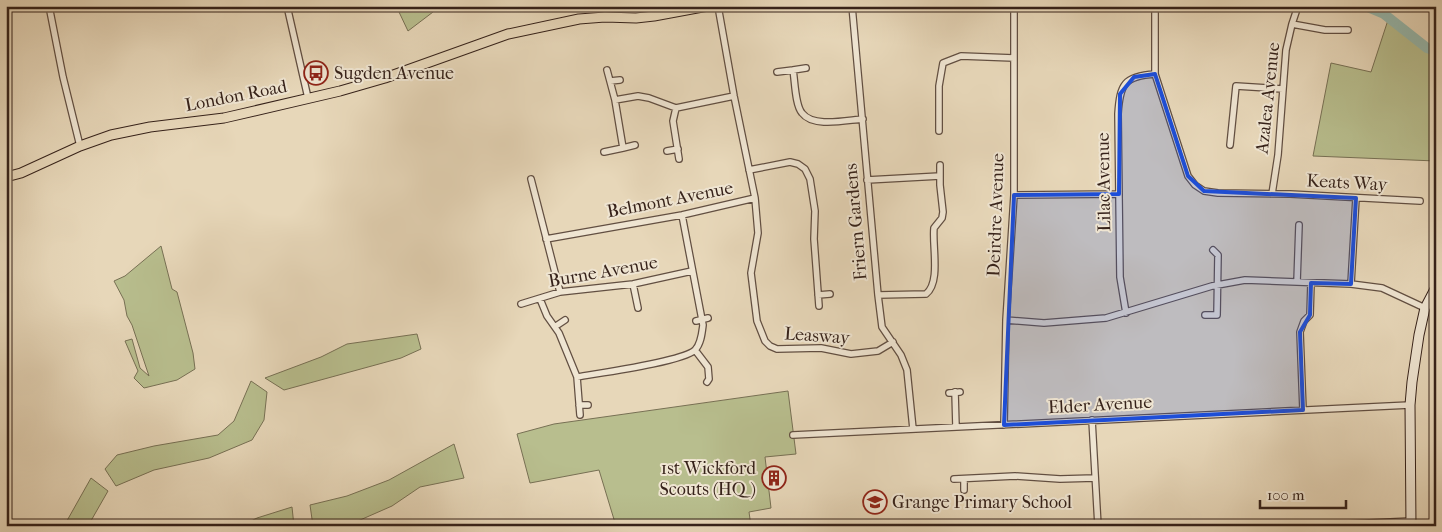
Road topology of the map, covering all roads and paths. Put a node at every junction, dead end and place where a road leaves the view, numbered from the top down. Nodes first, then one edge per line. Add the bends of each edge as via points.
1 (49, 6) edge
2 (287, 6) edge
3 (708, 6) edge
4 (718, 6) edge
5 (852, 6) edge
6 (1014, 6) edge
7 (1155, 6) edge
8 (1298, 6) edge
9 (1292, 24) junction
10 (1348, 30) dead end
11 (1014, 58) junction
12 (806, 68) dead end
13 (607, 70) dead end
14 (793, 70) junction
15 (777, 72) dead end
16 (1156, 74) junction
17 (620, 80) dead end
18 (610, 81) junction
19 (1283, 89) junction
20 (734, 96) junction
21 (308, 98) junction
22 (615, 100) junction
23 (676, 108) junction
24 (863, 119) junction
25 (939, 131) dead end
26 (635, 145) dead end
27 (1230, 145) dead end
28 (80, 146) junction
29 (623, 148) junction
30 (678, 149) junction
31 (667, 151) dead end
32 (604, 152) dead end
33 (680, 159) dead end
34 (940, 165) dead end
35 (750, 170) junction
36 (940, 176) junction
37 (6, 177) edge
38 (531, 179) dead end
39 (867, 180) junction
40 (1119, 194) junction
41 (1272, 194) junction
42 (1014, 195) junction
43 (755, 198) junction
44 (1356, 198) junction
45 (1420, 201) dead end
46 (682, 215) junction
47 (1300, 225) dead end
48 (546, 239) junction
49 (1212, 250) dead end
50 (692, 271) junction
51 (1297, 282) junction
52 (1311, 283) junction
53 (633, 284) junction
54 (1351, 284) junction
55 (1218, 285) junction
56 (1436, 287) edge
57 (560, 292) junction
58 (830, 294) dead end
59 (818, 295) junction
60 (878, 295) junction
61 (540, 298) junction
62 (521, 304) dead end
63 (819, 306) dead end
64 (638, 308) dead end
65 (1425, 308) junction
66 (1126, 313) junction
67 (1205, 315) dead end
68 (565, 320) dead end
69 (1006, 320) junction
70 (556, 326) junction
71 (893, 342) junction
72 (695, 350) junction
73 (577, 377) junction
74 (707, 382) dead end
75 (955, 392) dead end
76 (579, 405) junction
77 (588, 405) dead end
78 (1410, 405) junction
79 (1303, 410) junction
80 (580, 415) dead end
81 (1092, 420) junction
82 (1004, 425) junction
83 (956, 427) junction
84 (913, 429) junction
85 (793, 435) dead end
86 (1095, 478) junction
87 (954, 479) dead end
88 (964, 479) junction
89 (964, 490) dead end
90 (1411, 524) edge
91 (1098, 526) edge
92 (1308, 526) edge

1 - 28 street
2 - 21 street
3 - 21 main road, London Road via 636,18 579,19 508,34 385,78
4 - 20 street, Belmont Avenue
5 - 24 street, Friern Gardens
6 - 11 street, Deirdre Avenue
7 - 16 street, Keats Way
8 - 9 street, Azalea Avenue
9 - 10 street
9 - 19 street, Azalea Avenue
11 - 25 street via 961,56 943,63 939,86
11 - 42 street, Deirdre Avenue
12 - 14 street
13 - 18 street
14 - 15 street
14 - 24 street via 798,104 810,120
16 - 40 street, Lilac Avenue via 1134,77 1126,82 1120,94
16 - 41 street, Keats Way via 1188,176 1195,184 1218,193
17 - 18 street
18 - 22 street
19 - 27 street via 1236,86
19 - 41 street, Azalea Avenue
20 - 23 street
20 - 35 street, Belmont Avenue
21 - 28 main road, London Road via 224,118 111,135
22 - 23 street via 638,96
22 - 29 street
23 - 30 street via 673,121
24 - 39 street, Friern Gardens
26 - 29 street
28 - 37 main road, London Road
29 - 32 street
30 - 31 street
30 - 33 street
34 - 36 street
35 - 43 street, Belmont Avenue
35 - 59 street via 790,162 805,169 810,179 815,211
36 - 39 street
36 - 60 street via 943,212 934,228 934,281 931,290 926,294
38 - 48 street
39 - 60 street, Friern Gardens
40 - 42 street
40 - 66 street, Lilac Avenue via 1120,277
41 - 44 street, Keats Way
42 - 69 street, Deirdre Avenue
43 - 46 street, Belmont Avenue
43 - 71 street, Leasway via 758,233 751,273 758,321 765,341 777,349 821,348 851,354 878,351
44 - 45 street, Keats Way
44 - 54 street
46 - 48 street, Belmont Avenue
46 - 50 street
47 - 51 street
48 - 57 street
49 - 55 street via 1218,256
50 - 53 street, Burne Avenue
50 - 72 street via 702,319 701,338
51 - 52 street
51 - 55 street via 1245,280
52 - 54 street
52 - 79 street via 1310,315 1300,332
53 - 57 street, Burne Avenue
53 - 64 street
54 - 65 street via 1382,288
55 - 66 street
55 - 67 street via 1217,315
56 - 65 street
57 - 61 street, Burne Avenue
58 - 59 street
59 - 63 street
60 - 71 street, Friern Gardens via 882,327
61 - 62 street, Burne Avenue
61 - 70 street via 547,316
65 - 78 street
66 - 69 street via 1106,318 1044,323
68 - 70 street
69 - 82 street, Deirdre Avenue
70 - 73 street
71 - 84 street, Friern Gardens via 907,370
72 - 73 street via 666,360
72 - 74 street via 708,367
73 - 76 street
75 - 83 street
76 - 77 street
76 - 80 street
78 - 79 street, Elder Avenue
78 - 90 street
79 - 81 street, Elder Avenue
81 - 82 street, Elder Avenue
81 - 86 street
82 - 83 street, Elder Avenue
83 - 84 street, Elder Avenue
84 - 85 street, Elder Avenue
86 - 88 street via 1015,476
86 - 91 street
87 - 88 street
88 - 89 street
90 - 92 street

